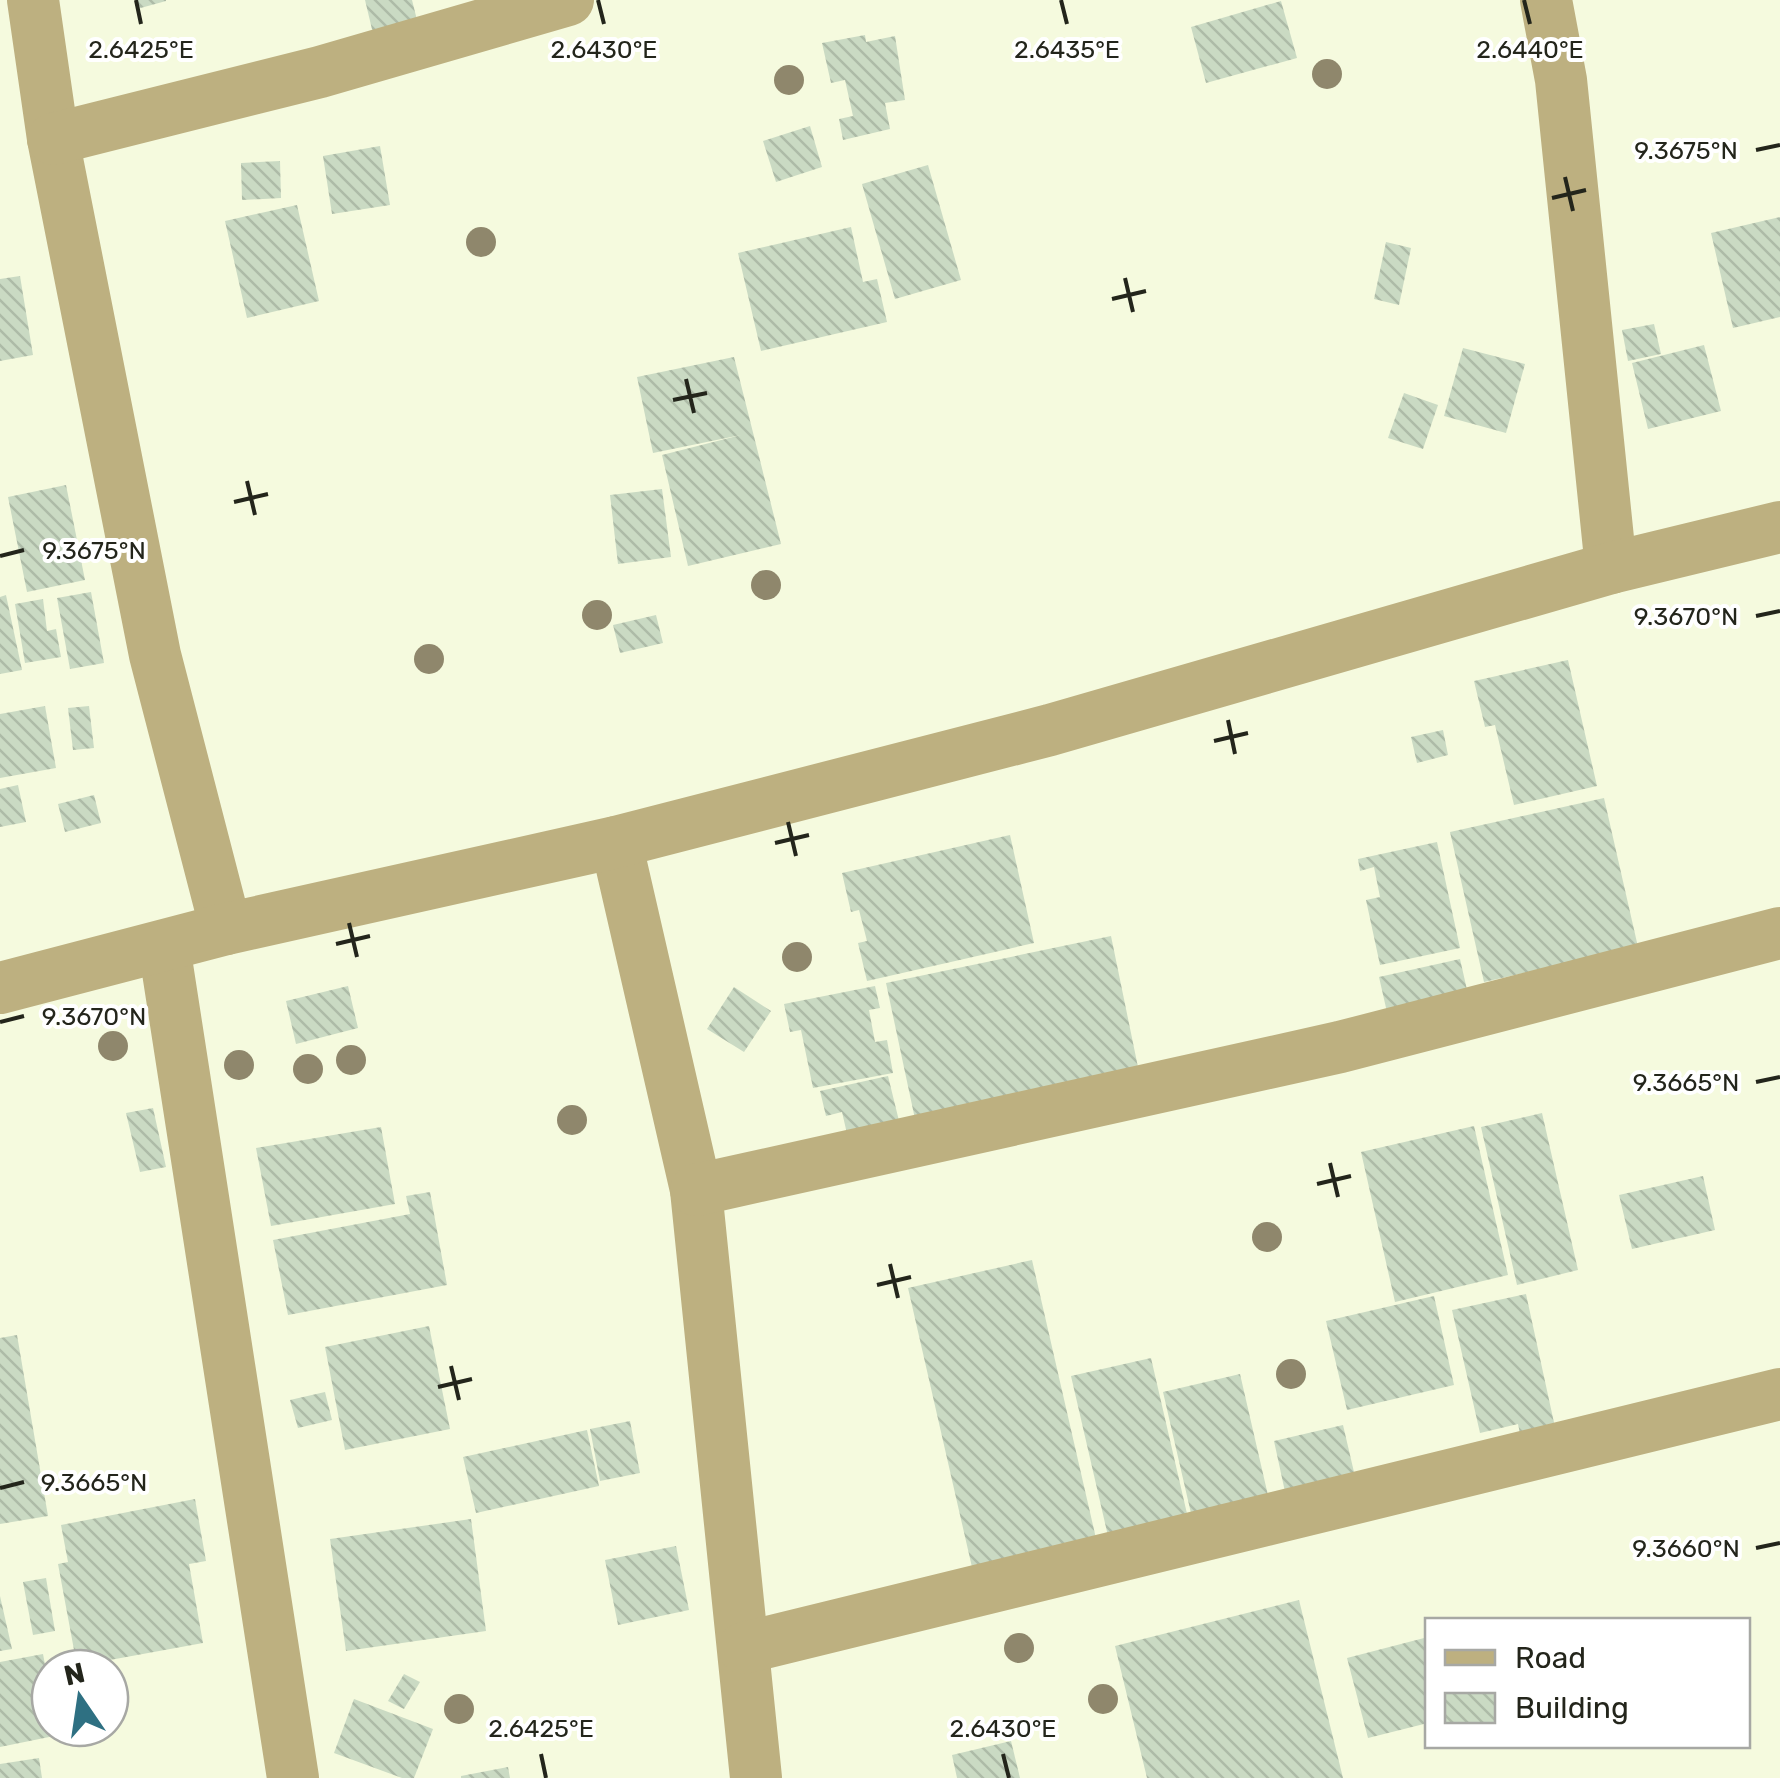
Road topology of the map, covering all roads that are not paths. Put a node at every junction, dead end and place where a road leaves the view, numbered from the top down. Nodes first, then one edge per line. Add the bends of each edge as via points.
1 (34, 0) edge
2 (568, 0) edge
3 (1546, 0) edge
4 (53, 139) junction
5 (1780, 527) edge
6 (1611, 568) junction
7 (616, 842) junction
8 (226, 928) junction
9 (1780, 932) edge
10 (164, 946) junction
11 (0, 988) edge
12 (696, 1190) junction
13 (1780, 1394) edge
14 (744, 1648) junction
15 (293, 1778) edge
16 (756, 1778) edge

1 - 4 street
2 - 4 street
3 - 6 street via 1561,80
4 - 8 street via 154,655
5 - 6 street
6 - 7 street via 1050,730
7 - 8 street
7 - 12 street
8 - 10 street
9 - 12 street via 1340,1047
10 - 11 street
10 - 15 street
12 - 14 street
13 - 14 street
14 - 16 street

